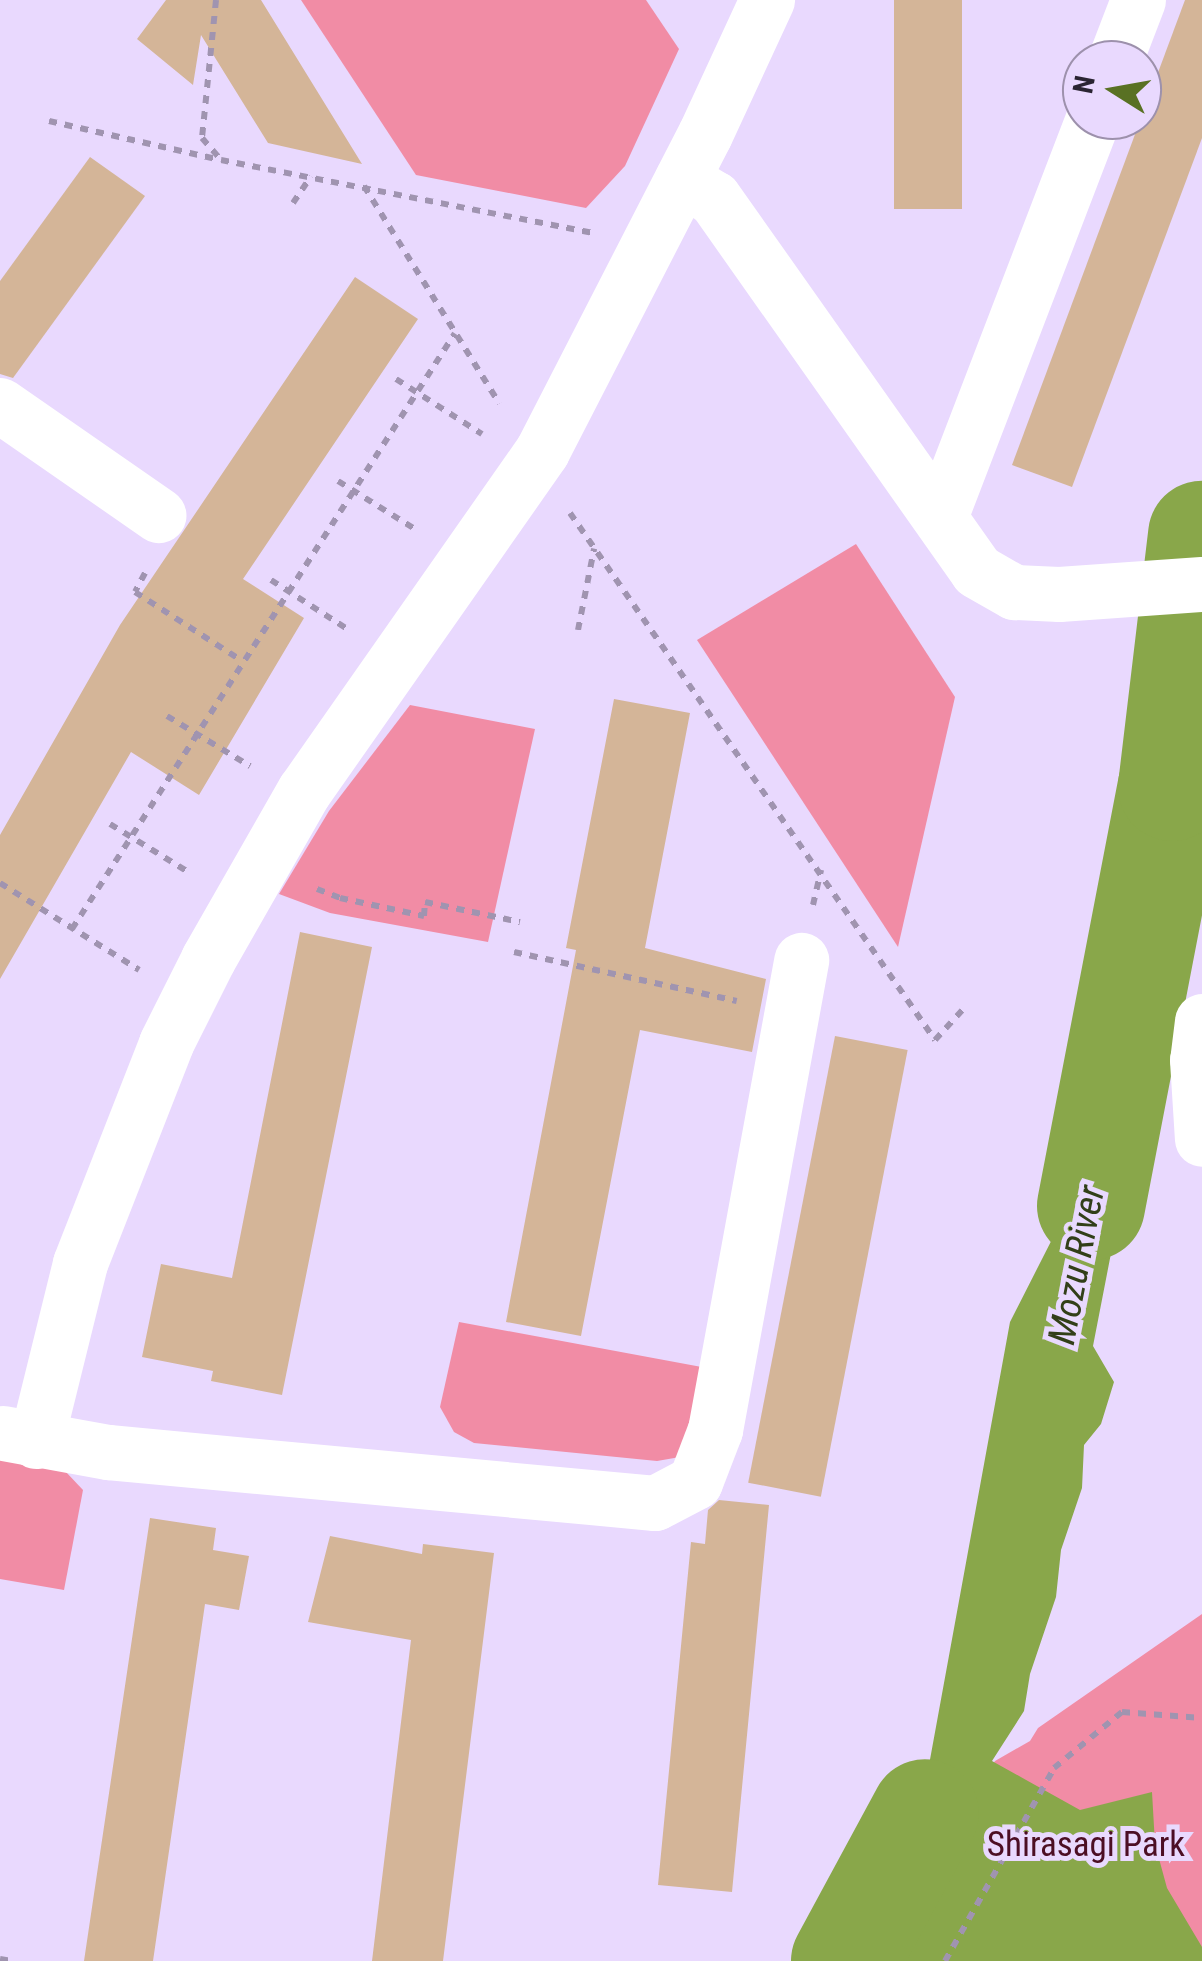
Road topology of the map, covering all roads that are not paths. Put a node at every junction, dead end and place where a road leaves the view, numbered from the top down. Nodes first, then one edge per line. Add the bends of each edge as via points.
1 (767, 0) edge
2 (1138, 0) edge
3 (1123, 40) edge
4 (1084, 140) edge
5 (682, 179) junction
6 (0, 406) edge
7 (158, 515) road end
8 (940, 517) junction
9 (1188, 586) edge
10 (801, 960) dead end
11 (1202, 1021) edge
12 (1202, 1140) edge
13 (18, 1437) edge

1 - 5 street
2 - 3 street
4 - 8 street
5 - 8 street via 714,198
5 - 13 street via 542,451 304,791 208,959 166,1043
6 - 7 street
8 - 9 street via 977,571 1014,592
10 - 13 street via 715,1430 695,1482 655,1503
11 - 12 street via 1196,1060

